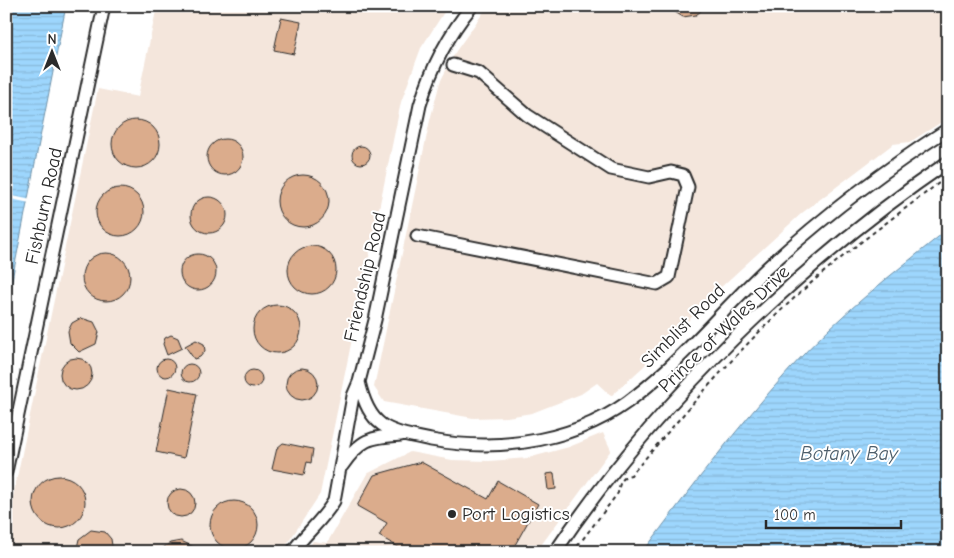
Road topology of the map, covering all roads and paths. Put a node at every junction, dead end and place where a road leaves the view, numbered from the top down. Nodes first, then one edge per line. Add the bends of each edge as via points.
1 (104, 6) edge
2 (472, 6) edge
3 (453, 65) dead end
4 (948, 129) edge
5 (948, 162) edge
6 (948, 176) edge
7 (417, 236) dead end
8 (359, 382) junction
9 (403, 434) junction
10 (342, 466) junction
11 (6, 472) edge
12 (292, 552) edge
13 (555, 552) edge
14 (573, 552) edge

1 - 11 street, Fishburn Road
2 - 8 street, Friendship Road via 444,45 420,105
3 - 7 street via 479,73 527,115 611,169 649,177 671,172 683,175 688,187 670,277 657,284
4 - 9 street, Simblist Road via 872,181 820,223 768,267 643,390 614,410 585,426 528,442 460,445
5 - 13 street, Prince of Wales Drive via 851,235 745,329 664,413
6 - 14 path via 790,302 631,475 618,485 618,493
8 - 9 street, Simblist Road via 370,416 378,424
8 - 10 street, Friendship Road via 352,396
9 - 10 street, Simblist Road via 370,438 356,447
10 - 12 street, Friendship Road via 334,501 328,512

